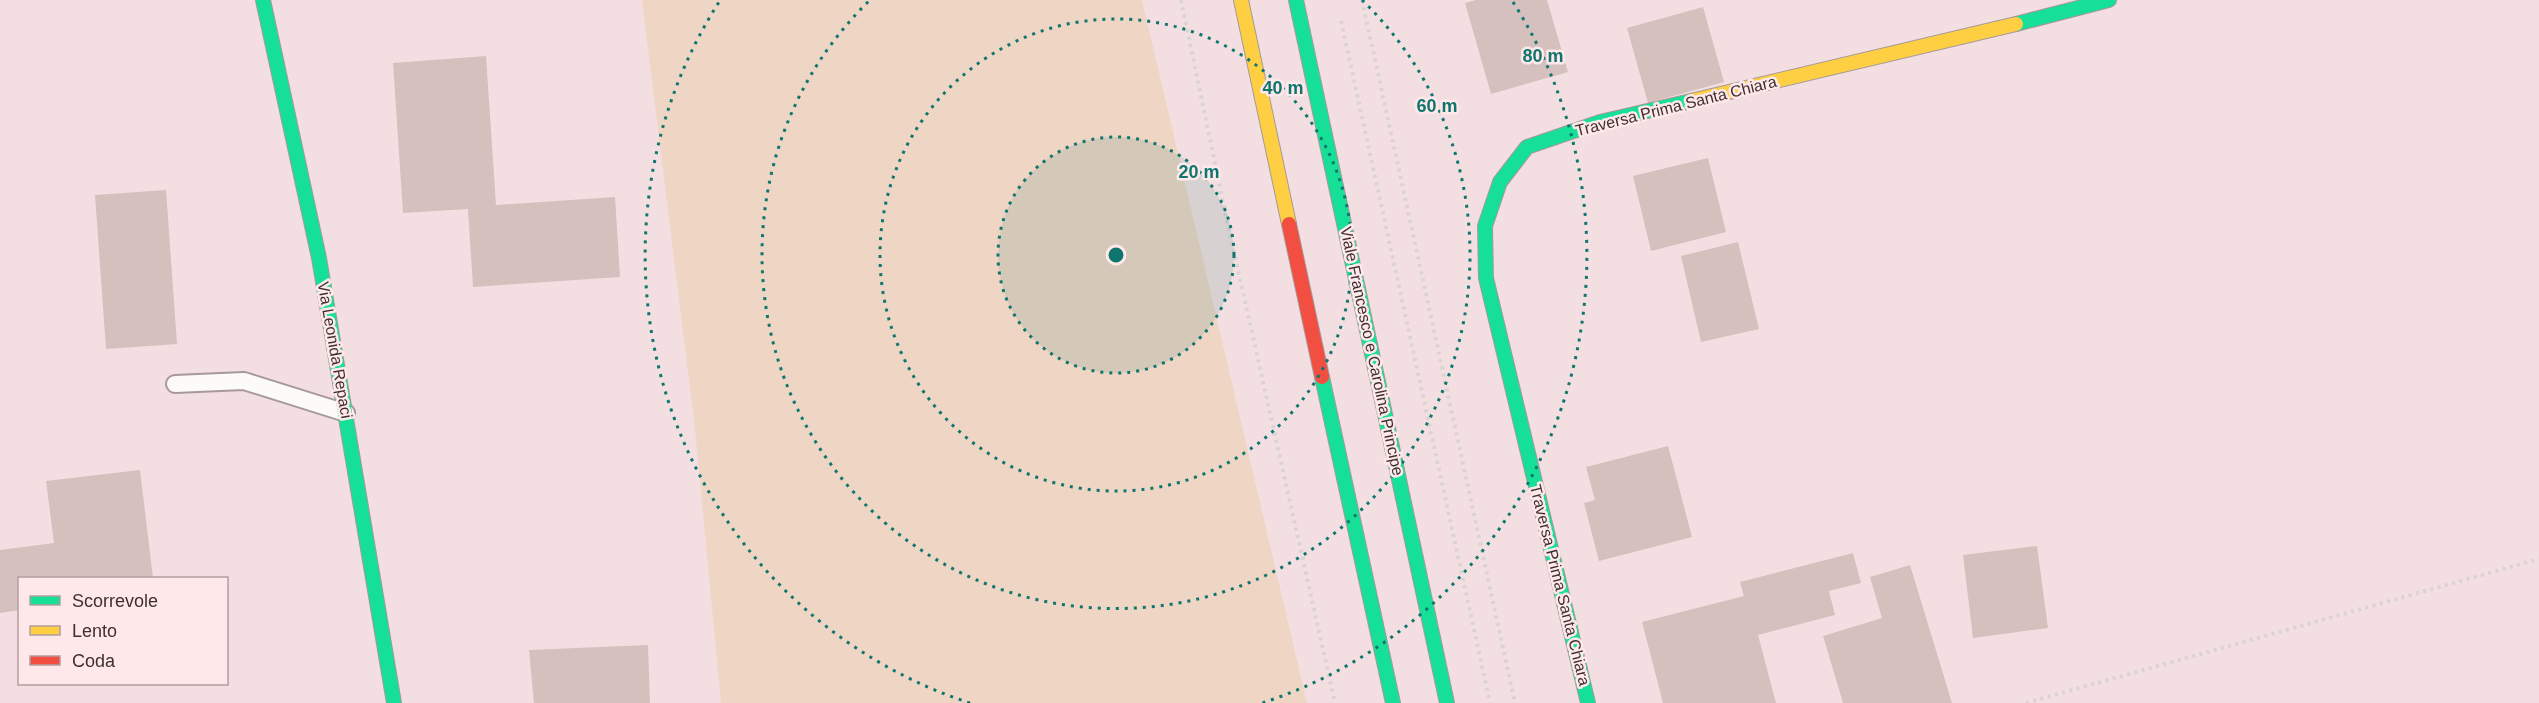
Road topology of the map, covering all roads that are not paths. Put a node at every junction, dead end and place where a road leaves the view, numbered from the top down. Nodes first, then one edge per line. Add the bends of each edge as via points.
1 (263, 0) edge
2 (1241, 0) edge
3 (1296, 0) edge
4 (2109, 0) edge
5 (175, 384) dead end
6 (346, 413) junction
7 (394, 703) edge
8 (1393, 703) edge
9 (1448, 703) edge
10 (1588, 703) edge

1 - 6 street, Via Leonida Repaci via 319,258
2 - 8 street
3 - 9 street, Viale Francesco e Carolina Principe
4 - 10 street, Traversa Prima Santa Chiara via 1919,49 1600,122 1527,147 1500,182 1485,226 1486,278
5 - 6 lane via 244,381
6 - 7 street, Via Leonida Repaci

